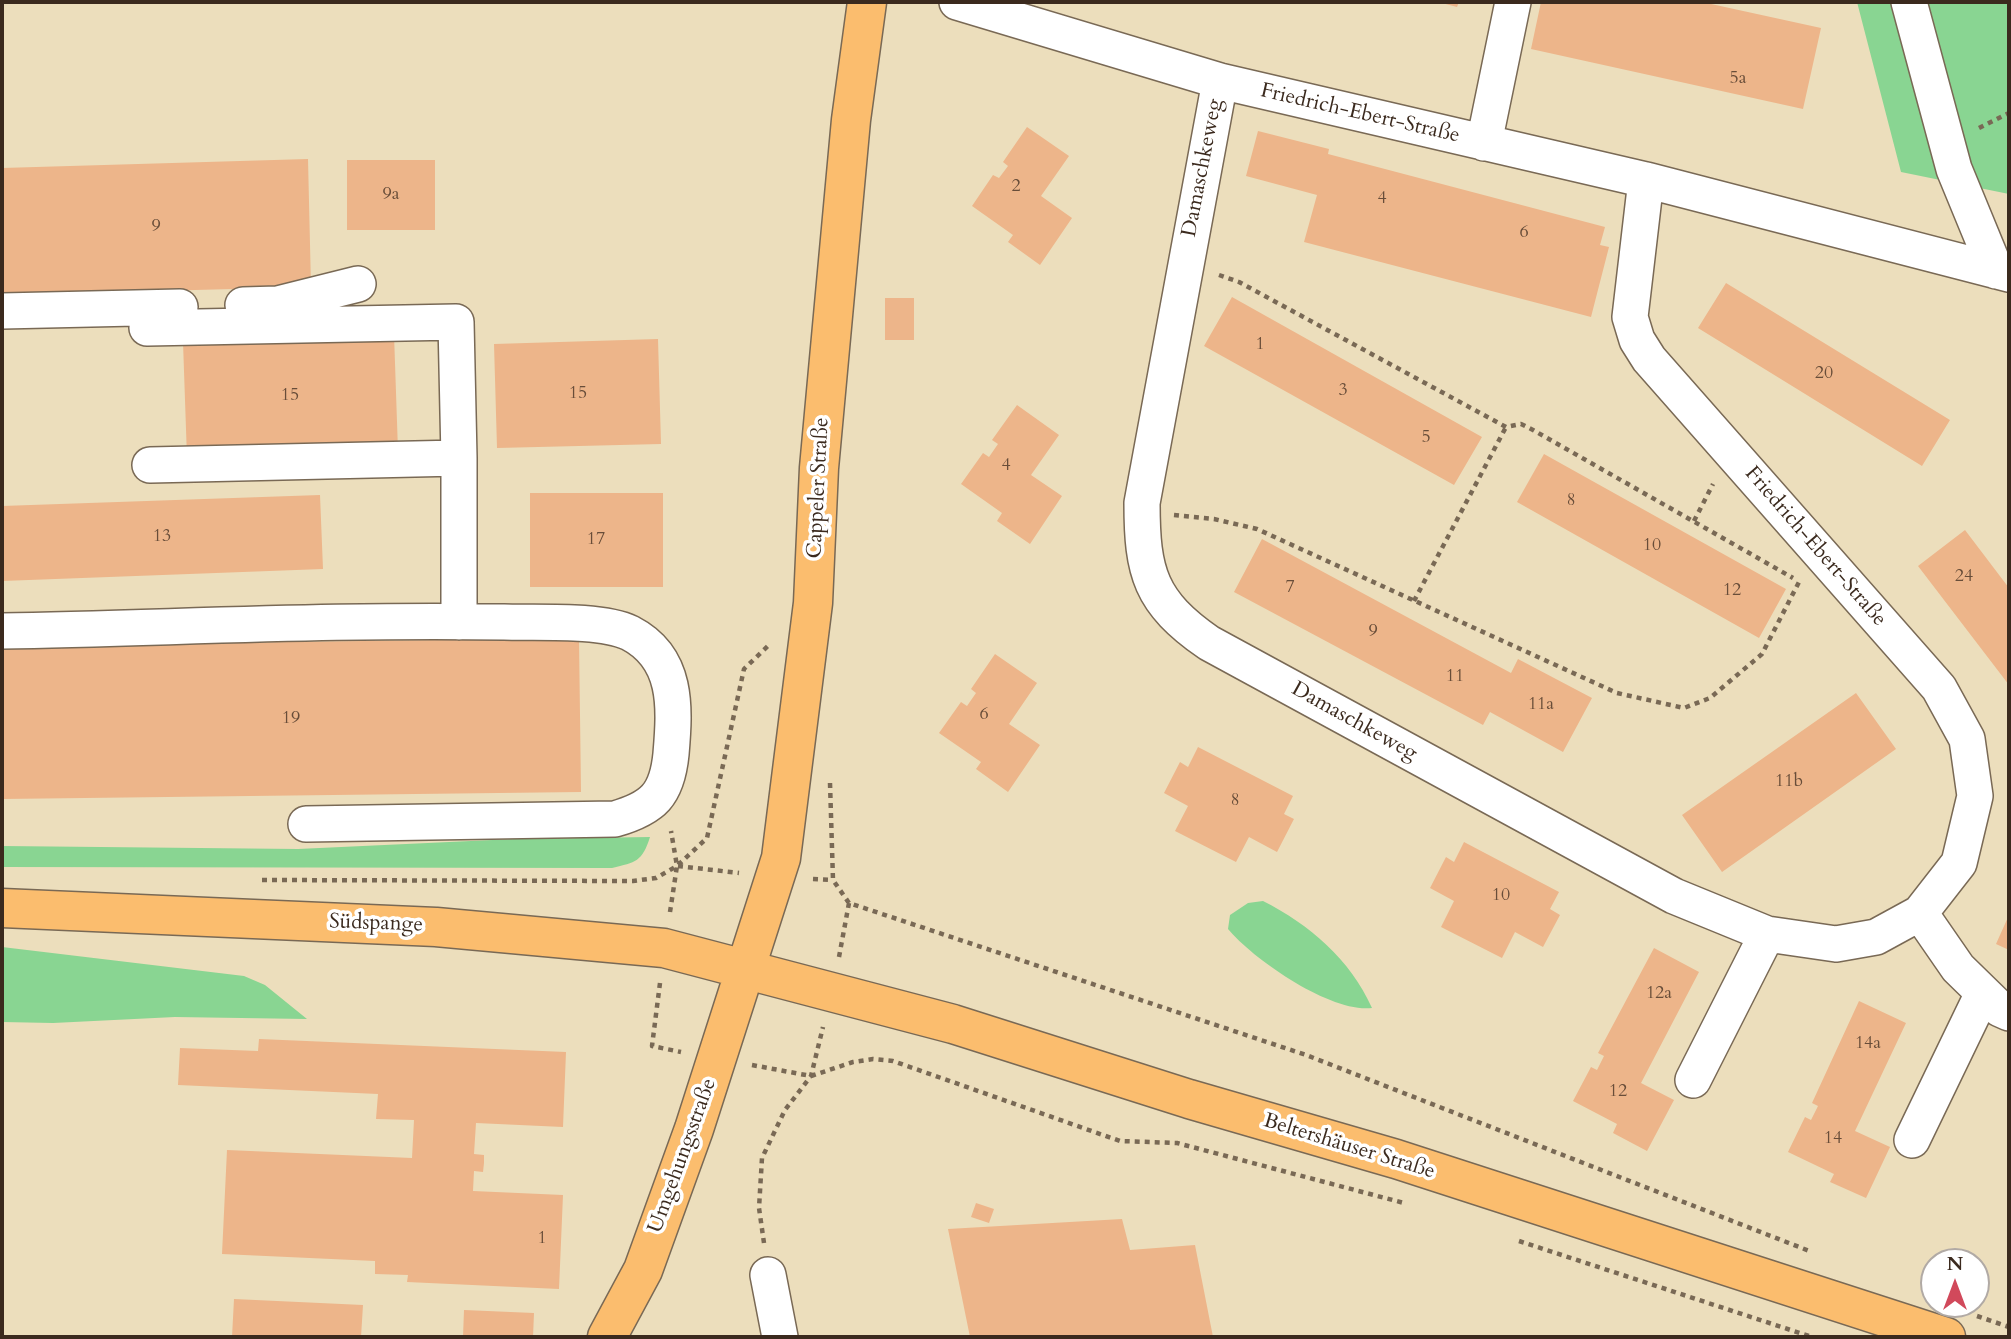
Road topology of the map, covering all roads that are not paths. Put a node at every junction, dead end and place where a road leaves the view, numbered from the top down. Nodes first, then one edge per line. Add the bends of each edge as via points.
1 (867, 2) edge
2 (957, 2) edge
3 (1513, 2) edge
4 (1909, 2) edge
5 (1220, 81) junction
6 (1484, 143) junction
7 (1646, 180) junction
8 (2003, 272) edge
9 (358, 284) dead end
10 (2, 311) edge
11 (147, 328) dead end
12 (459, 458) junction
13 (150, 465) dead end
14 (459, 621) junction
15 (2, 631) edge
16 (306, 824) dead end
17 (2, 908) edge
18 (1920, 913) junction
19 (1767, 933) junction
20 (748, 970) junction
21 (1996, 1003) edge
22 (1693, 1080) dead end
23 (1912, 1140) dead end
24 (768, 1275) road end
25 (607, 1337) edge
26 (780, 1337) edge
27 (1946, 1337) edge

1 - 20 main road, Cappeler Straße via 851,120 818,468 813,603 798,741 778,877
2 - 5 street, Friedrich-Ebert-Straße
3 - 6 street
4 - 8 street via 1954,169
5 - 6 street, Friedrich-Ebert-Straße
5 - 19 street, Damaschkeweg via 1142,511 1147,567 1164,606 1209,643 1674,896
6 - 7 street, Friedrich-Ebert-Straße
7 - 8 street, Friedrich-Ebert-Straße
7 - 18 street, Friedrich-Ebert-Straße via 1630,317 1637,340 1939,688 1967,738 1975,796 1959,863
9 - 10 street via 278,304
11 - 12 street via 456,322
12 - 13 street
12 - 14 street
14 - 15 street
14 - 16 street via 587,624 629,633 663,661 675,706 670,768 662,793 643,811 615,819
17 - 20 main road, Südspange via 436,927 664,948
18 - 19 street, Damaschkeweg via 1877,937 1836,944
18 - 21 street via 1958,968
19 - 22 street
20 - 25 main road, Umgehungsstraße via 643,1270
20 - 27 main road, Beltershäuser Straße via 953,1024
21 - 23 street
24 - 26 street

